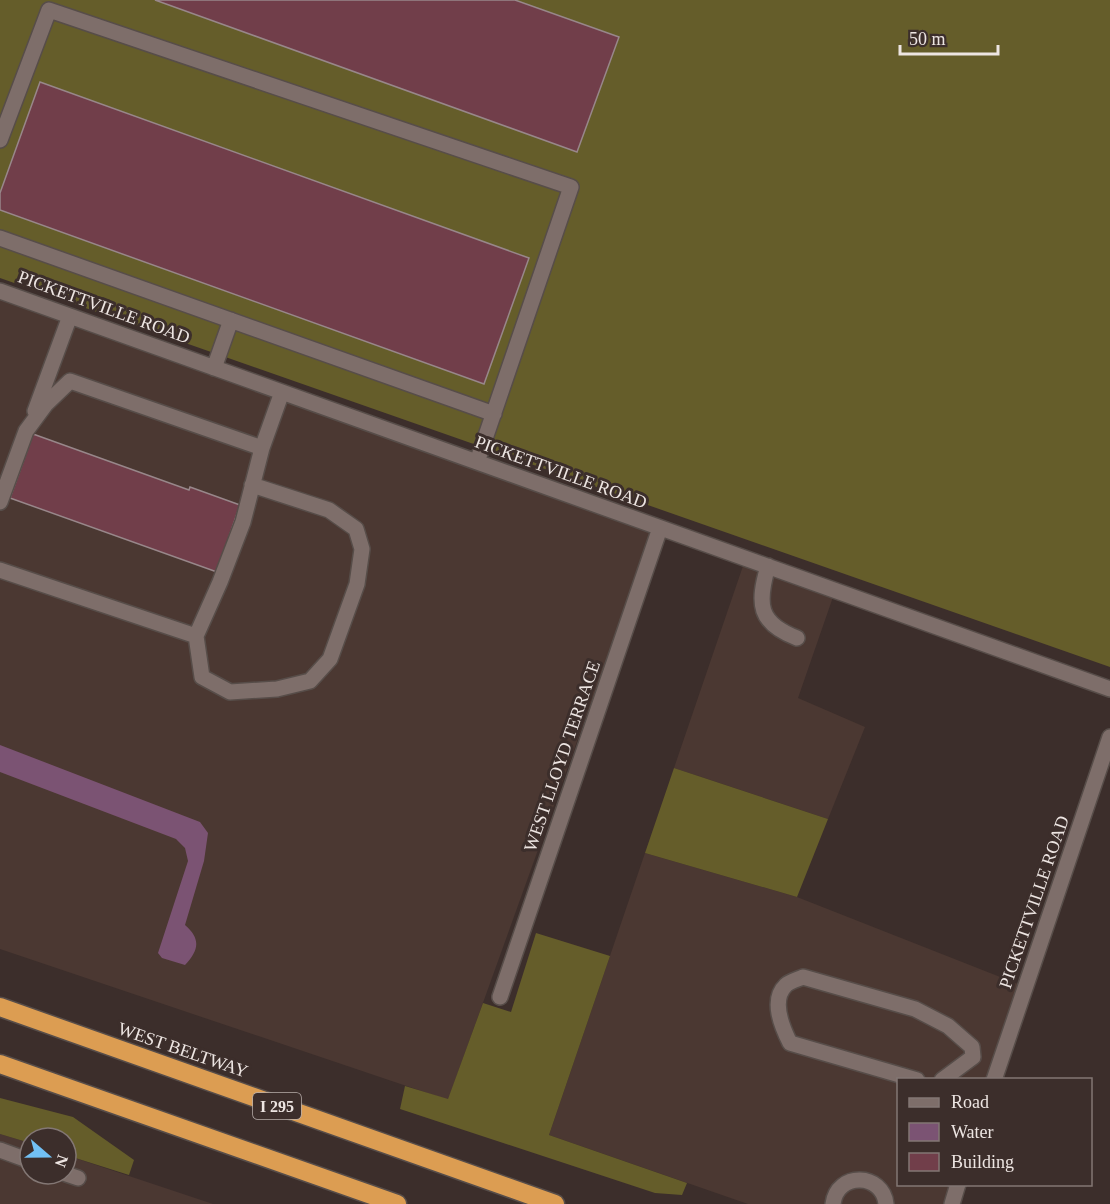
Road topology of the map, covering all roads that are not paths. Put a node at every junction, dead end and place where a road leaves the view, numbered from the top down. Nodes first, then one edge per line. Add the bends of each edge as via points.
1 (0, 140) edge
2 (0, 238) edge
3 (0, 291) edge
4 (70, 316) junction
5 (231, 320) junction
6 (214, 368) junction
7 (282, 392) junction
8 (494, 414) junction
9 (29, 427) junction
10 (262, 448) junction
11 (477, 462) junction
12 (252, 485) junction
13 (0, 502) edge
14 (660, 528) junction
15 (768, 566) junction
16 (0, 570) edge
17 (196, 636) junction
18 (797, 638) dead end
19 (1110, 688) edge
20 (1110, 737) edge
21 (500, 998) dead end
22 (0, 1007) edge
23 (973, 1057) junction
24 (0, 1064) edge
25 (996, 1073) edge
26 (910, 1078) edge
27 (945, 1078) edge
28 (0, 1150) edge
29 (18, 1157) edge
30 (958, 1186) edge
31 (397, 1204) edge
32 (555, 1204) edge
33 (833, 1204) edge
34 (886, 1204) edge
35 (952, 1204) edge

1 - 8 street via 48,10 571,187
2 - 5 street
3 - 4 street, PICKETTVILLE ROAD
4 - 6 street, PICKETTVILLE ROAD
4 - 9 street
5 - 6 street
5 - 8 street
6 - 7 street, PICKETTVILLE ROAD
7 - 10 street
7 - 11 street, PICKETTVILLE ROAD
8 - 11 street
9 - 10 street via 70,381
9 - 13 street
10 - 12 street
11 - 14 street, PICKETTVILLE ROAD
12 - 17 street via 235,542
12 - 17 street via 329,510 356,529 362,549 357,584 330,659 310,681 277,689 230,692 202,677
14 - 15 street, PICKETTVILLE ROAD
14 - 21 street, WEST LLOYD TERRACE
15 - 18 street via 762,588 764,611 776,628
15 - 19 street, PICKETTVILLE ROAD
16 - 17 street
20 - 25 street, PICKETTVILLE ROAD
22 - 32 highway, WEST BELTWAY / I 295
23 - 25 street
23 - 26 street via 972,1047 948,1026 915,1009 803,977 786,985 778,1001 781,1026 790,1043
23 - 27 street
24 - 31 highway
28 - 29 street
30 - 35 street
33 - 34 street via 834,1192 843,1183 856,1180 880,1188

